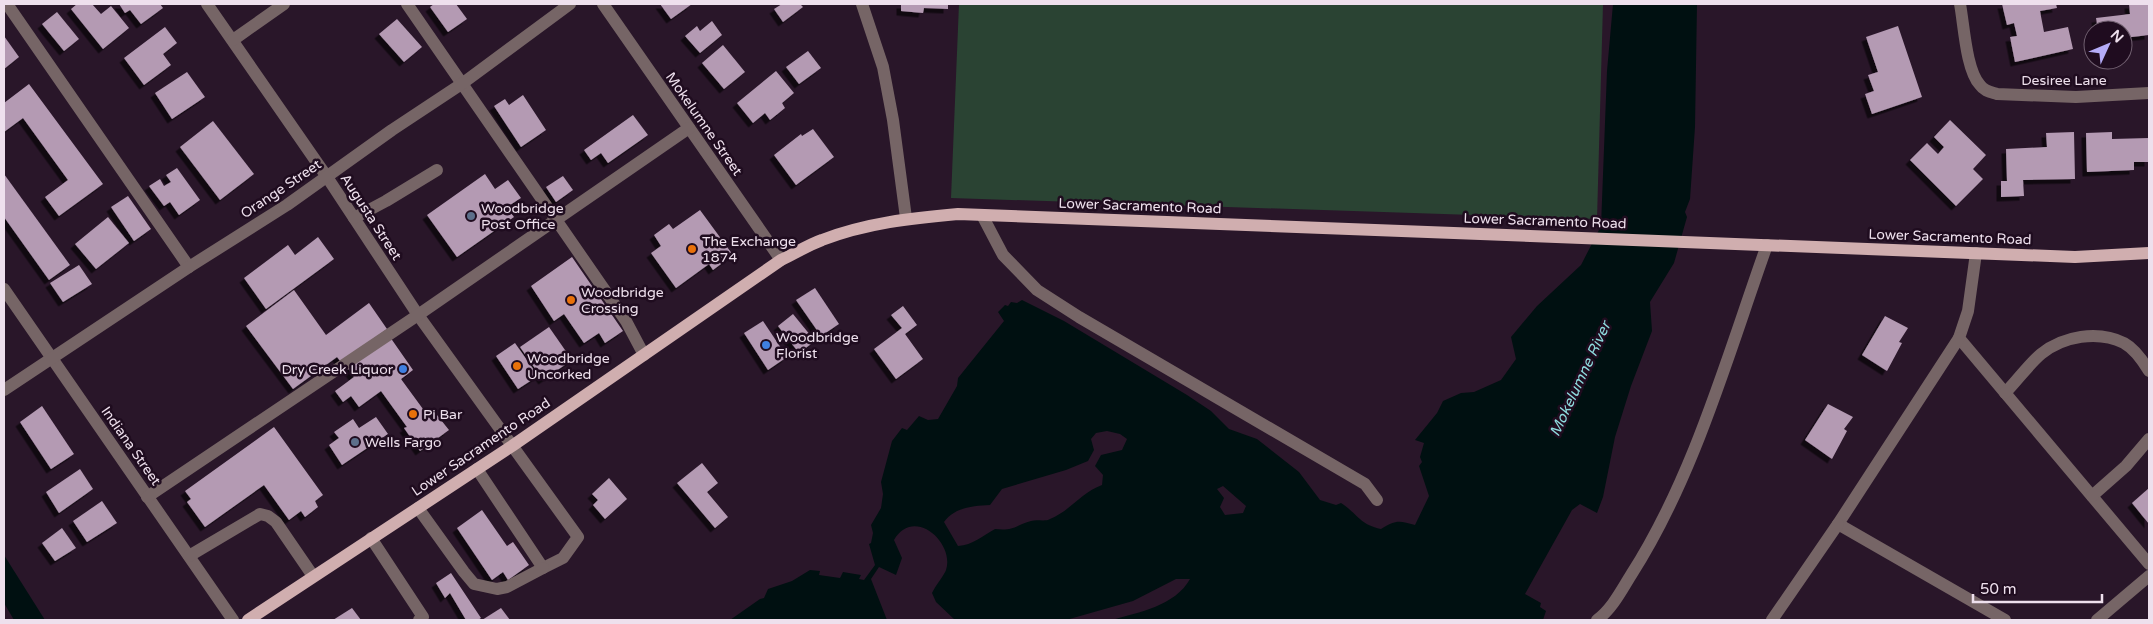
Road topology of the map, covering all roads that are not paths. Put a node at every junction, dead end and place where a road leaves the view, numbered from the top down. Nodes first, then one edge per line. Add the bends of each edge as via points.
1 (7, 4) edge
2 (207, 4) edge
3 (284, 4) edge
4 (408, 4) edge
5 (570, 4) edge
6 (603, 4) edge
7 (862, 4) edge
8 (1960, 4) edge
9 (233, 40) junction
10 (462, 82) junction
11 (2149, 93) edge
12 (689, 128) junction
13 (437, 170) dead end
14 (326, 177) junction
15 (982, 215) junction
16 (354, 218) junction
17 (906, 218) junction
18 (555, 220) junction
19 (1767, 245) junction
20 (2149, 252) edge
21 (1976, 253) junction
22 (781, 260) junction
23 (189, 267) junction
24 (4, 289) edge
25 (418, 315) junction
26 (1959, 338) junction
27 (644, 355) junction
28 (51, 358) junction
29 (2149, 371) edge
30 (4, 390) edge
31 (2005, 394) junction
32 (2149, 439) edge
33 (512, 446) junction
34 (477, 469) junction
35 (2092, 496) junction
36 (147, 497) junction
37 (1377, 500) dead end
38 (418, 508) junction
39 (1838, 524) junction
40 (371, 538) junction
41 (189, 556) junction
42 (2149, 564) edge
43 (543, 568) junction
44 (314, 576) junction
45 (2149, 576) edge
46 (255, 618) edge
47 (422, 619) edge
48 (233, 620) edge
49 (1597, 620) edge
50 (1772, 620) edge
51 (2005, 620) edge
52 (2097, 620) edge

1 - 23 street
2 - 9 street, Augusta Street
3 - 9 street
4 - 10 street
5 - 10 street, Orange Street
6 - 12 street, Mokelumne Street
7 - 17 street via 883,67
8 - 11 street, Desiree Lane via 1971,66 1980,86 1987,91 2076,96
9 - 14 street, Augusta Street
10 - 14 street, Orange Street
10 - 18 street
12 - 18 street
12 - 22 street, Mokelumne Street
13 - 16 street
14 - 16 street, Augusta Street
14 - 23 street, Orange Street
15 - 17 main road, Lower Sacramento Road
15 - 19 main road, Lower Sacramento Road
15 - 37 street via 1003,255 1037,290 1365,484
16 - 25 street, Augusta Street
17 - 22 main road, Lower Sacramento Road via 850,230
18 - 25 street
18 - 27 street via 626,321
19 - 21 main road, Lower Sacramento Road
19 - 49 street via 1706,417 1667,513 1642,558 1606,613
20 - 21 main road, Lower Sacramento Road via 2075,257
21 - 26 street via 1968,311
22 - 27 main road, Lower Sacramento Road
23 - 28 street, Orange Street
24 - 28 street, Indiana Street
25 - 33 street, Augusta Street
25 - 36 street
26 - 31 street
26 - 39 street
27 - 33 main road, Lower Sacramento Road
28 - 30 street, Orange Street
28 - 36 street, Indiana Street
29 - 31 street via 2141,358 2125,344 2105,337 2083,336 2060,341 2040,354
31 - 35 street
32 - 35 street via 2126,466
33 - 34 main road, Lower Sacramento Road
33 - 43 street, Augusta Street via 578,537 563,558
34 - 38 main road, Lower Sacramento Road
34 - 43 street
35 - 42 street
36 - 41 street, Indiana Street
38 - 40 main road, Lower Sacramento Road
38 - 43 street via 474,584 497,589 507,587
39 - 50 street
39 - 51 street
40 - 44 main road, Lower Sacramento Road
40 - 47 street
41 - 44 street via 260,514 276,522
41 - 48 street, Indiana Street
44 - 46 main road, Lower Sacramento Road
45 - 52 street

